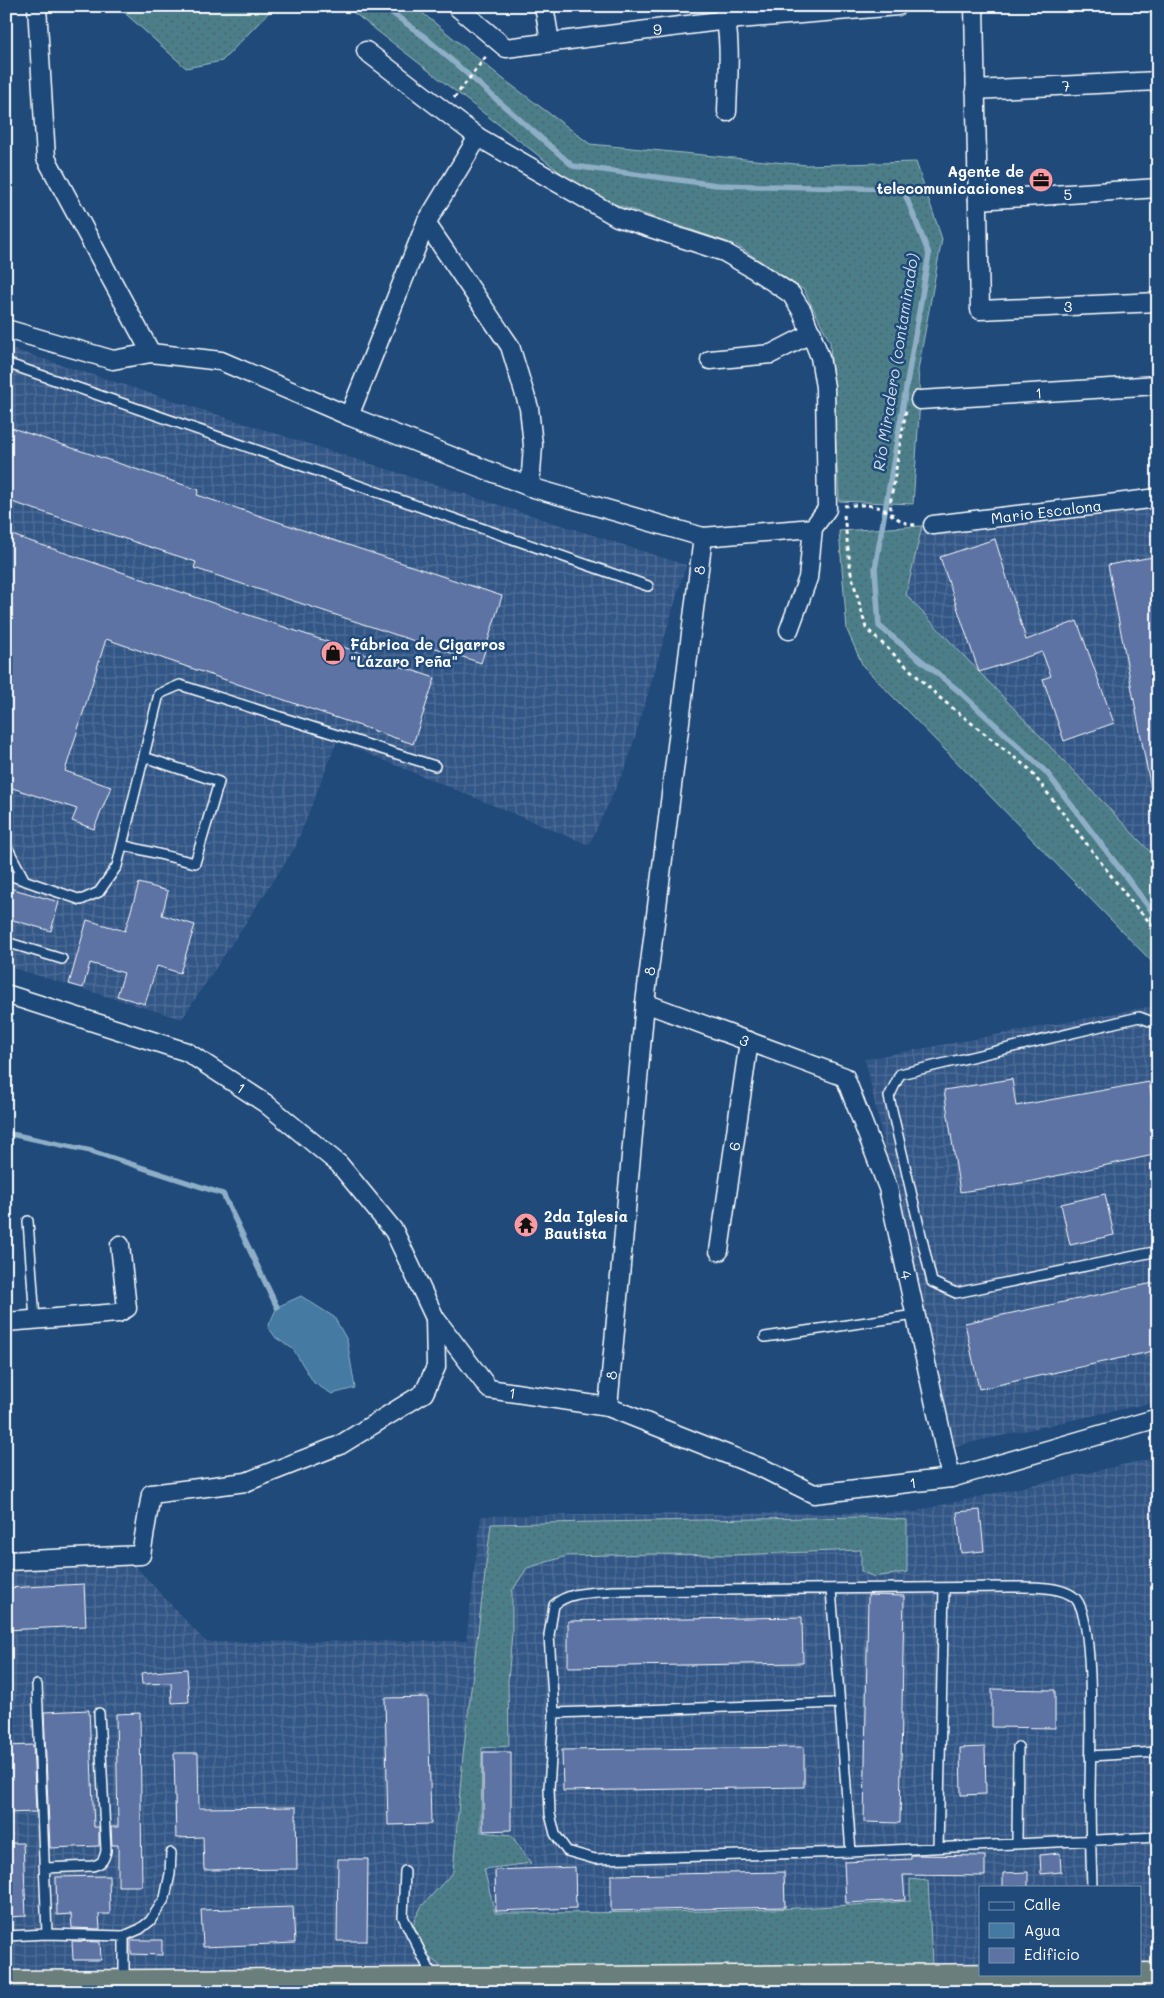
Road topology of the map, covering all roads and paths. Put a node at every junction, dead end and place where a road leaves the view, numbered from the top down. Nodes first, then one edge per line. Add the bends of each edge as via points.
1 (37, 6) edge
2 (456, 6) edge
3 (544, 6) edge
4 (898, 6) edge
5 (974, 6) edge
6 (839, 8) edge
7 (725, 13) edge
8 (550, 42) junction
9 (366, 51) dead end
10 (477, 66) dead end
11 (1158, 81) edge
12 (462, 87) dead end
13 (975, 90) junction
14 (727, 112) dead end
15 (478, 137) junction
16 (1158, 188) edge
17 (978, 200) junction
18 (426, 223) junction
19 (1158, 302) edge
20 (6, 329) edge
21 (812, 334) junction
22 (151, 353) junction
23 (710, 360) dead end
24 (6, 363) edge
25 (1158, 385) edge
26 (920, 400) joint
27 (349, 416) junction
28 (530, 486) junction
29 (1158, 498) edge
30 (893, 517) junction
31 (933, 525) joint
32 (813, 528) junction
33 (704, 537) junction
34 (648, 586) dead end
35 (789, 630) dead end
36 (144, 757) junction
37 (434, 766) dead end
38 (6, 844) edge
39 (122, 845) junction
40 (6, 874) edge
41 (24, 879) junction
42 (1158, 931) edge
43 (6, 942) edge
44 (62, 959) dead end
45 (6, 994) edge
46 (645, 1003) junction
47 (1158, 1024) edge
48 (749, 1041) junction
49 (845, 1077) joint
50 (28, 1221) dead end
51 (120, 1245) dead end
52 (719, 1251) dead end
53 (1158, 1251) edge
54 (915, 1315) junction
55 (435, 1318) junction
56 (35, 1320) junction
57 (6, 1322) edge
58 (765, 1337) dead end
59 (608, 1408) junction
60 (1158, 1418) edge
61 (951, 1478) junction
62 (6, 1562) edge
63 (944, 1588) junction
64 (831, 1589) junction
65 (38, 1684) dead end
66 (838, 1703) junction
67 (99, 1713) dead end
68 (554, 1713) junction
69 (1018, 1746) dead end
70 (1158, 1752) edge
71 (1090, 1756) junction
72 (1158, 1837) edge
73 (1090, 1839) junction
74 (1017, 1843) junction
75 (938, 1847) junction
76 (851, 1852) junction
77 (171, 1853) dead end
78 (45, 1868) junction
79 (405, 1871) dead end
80 (1092, 1886) edge
81 (48, 1934) junction
82 (6, 1936) edge
83 (124, 1936) junction
84 (1095, 1976) edge
85 (1158, 1977) edge
86 (124, 1984) junction
87 (6, 1985) edge
88 (435, 1987) edge

1 - 22 street via 46,158
2 - 8 street, 9 via 506,48
3 - 8 street
4 - 6 street, 9
5 - 13 street
6 - 7 street, 9
7 - 8 street, 9
7 - 14 street
9 - 15 street
10 - 12 path
11 - 13 street, 7
13 - 17 street
15 - 18 street
15 - 21 street via 617,217 724,252 791,294
16 - 17 street, 5
17 - 19 street, 3 via 980,310
18 - 27 street
18 - 28 street via 510,346 529,408 533,445
20 - 22 street via 113,360
21 - 23 street via 770,354
21 - 32 street via 825,388 827,509
22 - 27 street via 221,361
24 - 34 lane
25 - 26 street, 1
26 - 30 path via 907,401 890,505
27 - 28 street
28 - 33 street
29 - 31 street, Mario Escalona
30 - 31 path via 911,525
30 - 42 path via 878,507 843,506 850,573 866,628 940,698 1029,769 1133,904
32 - 33 street
32 - 35 street via 808,578
33 - 46 street, 8
36 - 37 lane via 159,694 180,685
36 - 39 lane
36 - 39 lane via 219,782 195,863
38 - 41 lane
39 - 41 lane via 117,866 99,892 82,900
40 - 41 lane
43 - 44 lane
45 - 55 street, 1 via 186,1052 265,1103 338,1164 394,1230
46 - 48 street, 3
46 - 59 street, 8
47 - 53 lane via 1139,1018 900,1074 889,1097 932,1282 956,1293
48 - 49 street, 3
48 - 52 street, 6
49 - 54 street, 4 via 888,1188
50 - 56 lane
51 - 56 street via 127,1308 124,1311
54 - 58 lane
54 - 61 street, 4
55 - 59 street, 1 via 489,1389
55 - 62 street via 436,1367 424,1393 340,1445 246,1482 151,1494 141,1555
56 - 57 street
59 - 61 street, 1 via 764,1469 814,1494
60 - 61 street, 1
63 - 64 lane
63 - 71 lane via 1046,1588 1075,1598 1082,1608 1086,1628
63 - 75 lane
64 - 66 lane
64 - 68 lane via 612,1591 562,1598 554,1605 549,1635
65 - 78 lane
66 - 68 lane
66 - 76 lane
67 - 78 lane via 104,1860 92,1866
68 - 76 lane via 550,1814 555,1834 567,1851 595,1859
69 - 74 lane
70 - 71 lane
71 - 73 lane
72 - 73 lane
73 - 74 lane
73 - 80 lane
74 - 75 lane
75 - 76 lane
77 - 83 lane via 165,1898 150,1921
78 - 81 lane
79 - 88 lane via 402,1917
81 - 82 lane
81 - 83 lane
83 - 86 lane
84 - 85 highway
84 - 88 highway via 1030,1982
86 - 87 highway
86 - 88 highway

